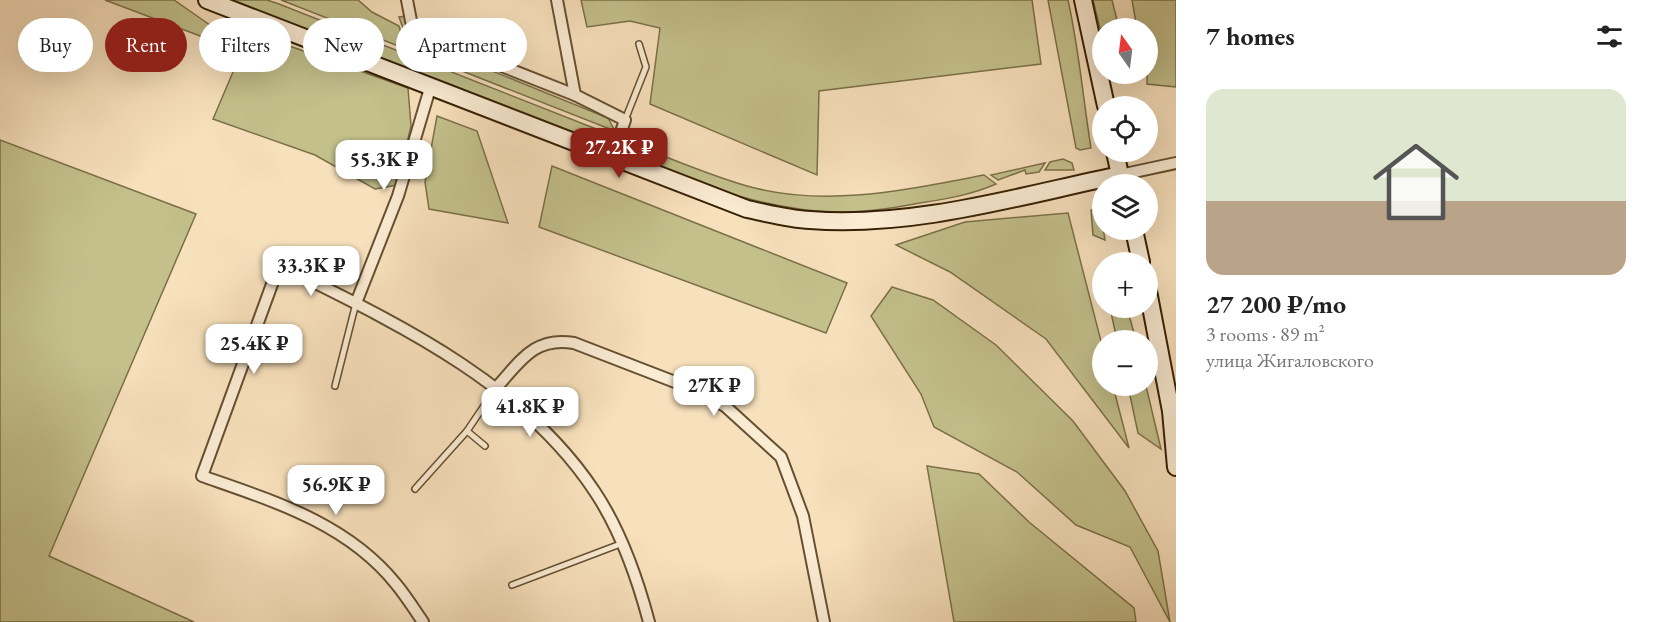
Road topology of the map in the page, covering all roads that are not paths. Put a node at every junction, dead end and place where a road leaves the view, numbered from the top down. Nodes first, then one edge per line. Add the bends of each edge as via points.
1 (207, 0) edge
2 (407, 0) edge
3 (557, 0) edge
4 (1083, 0) edge
5 (639, 44) dead end
6 (431, 85) junction
7 (575, 95) junction
8 (1104, 96) edge
9 (625, 120) junction
10 (612, 159) junction
11 (1172, 164) edge
12 (1140, 174) edge
13 (1092, 185) edge
14 (356, 303) junction
15 (1153, 318) edge
16 (336, 386) dead end
17 (495, 388) junction
18 (467, 431) junction
19 (484, 446) dead end
20 (1176, 467) edge
21 (415, 489) dead end
22 (623, 543) junction
23 (512, 585) dead end
24 (423, 622) edge
25 (649, 622) edge
26 (824, 622) edge

1 - 6 main road
2 - 7 street via 413,31
3 - 7 street
4 - 8 main road
5 - 9 lane via 646,68
6 - 10 main road
6 - 14 street via 398,196
7 - 9 street
9 - 10 street
10 - 13 main road via 747,209 808,220 864,221 933,214
11 - 12 street
14 - 16 lane
14 - 17 street
14 - 24 street via 279,266 202,476 304,513 357,546 396,583
15 - 20 main road via 1171,411
17 - 18 lane
17 - 22 street via 557,443 595,492
17 - 26 street via 528,353 541,344 558,340 574,342 725,406 782,457 802,516
18 - 19 lane
18 - 21 lane
22 - 23 lane
22 - 25 street

